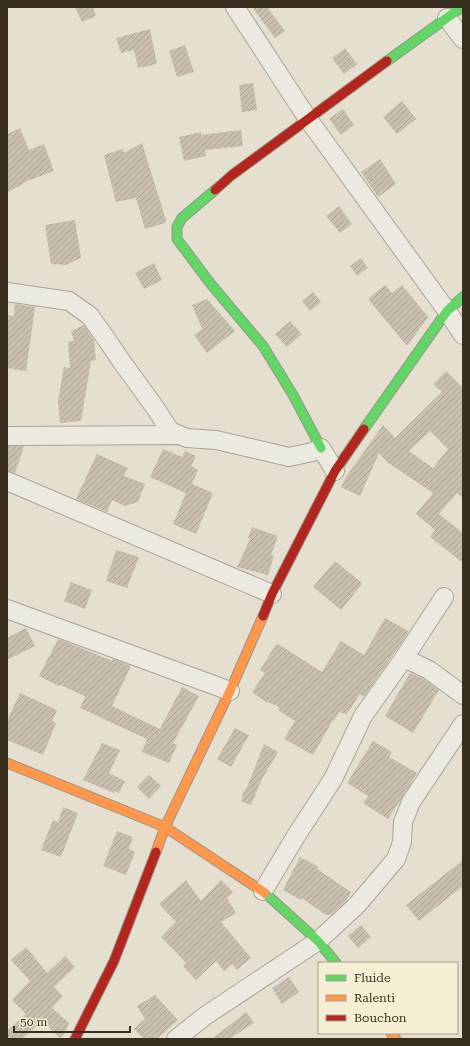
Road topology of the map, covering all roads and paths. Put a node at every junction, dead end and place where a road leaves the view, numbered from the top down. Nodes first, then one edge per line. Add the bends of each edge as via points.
1 (235, 7) edge
2 (462, 7) edge
3 (447, 18) junction
4 (463, 39) edge
5 (308, 119) junction
6 (7, 292) edge
7 (463, 297) edge
8 (447, 311) junction
9 (463, 335) edge
10 (178, 435) junction
11 (7, 436) edge
12 (321, 448) junction
13 (335, 471) junction
14 (7, 481) edge
15 (272, 594) junction
16 (444, 596) dead end
17 (7, 609) edge
18 (404, 658) junction
19 (230, 691) junction
20 (463, 694) edge
21 (463, 724) edge
22 (7, 763) edge
23 (165, 827) junction
24 (264, 892) junction
25 (318, 941) junction
26 (335, 962) edge
27 (75, 1039) edge
28 (176, 1039) edge

1 - 5 street
2 - 3 street
3 - 4 street
3 - 5 street
5 - 8 street
5 - 12 street via 232,175 182,218 176,227 177,239 262,346 293,395
6 - 10 street via 69,301 90,316 170,432
7 - 8 street
8 - 9 street
8 - 13 street
10 - 11 street
10 - 12 street via 216,440 289,457
12 - 13 street
13 - 15 street
14 - 15 street
15 - 19 street
16 - 18 street
17 - 19 street
18 - 20 street via 429,670
18 - 24 street via 363,716 333,779
19 - 23 street
21 - 25 street via 411,802 403,822 402,842 396,859 357,905
22 - 23 street
23 - 24 street
23 - 27 street via 114,961
24 - 25 street
25 - 26 street
25 - 28 street via 205,1016

